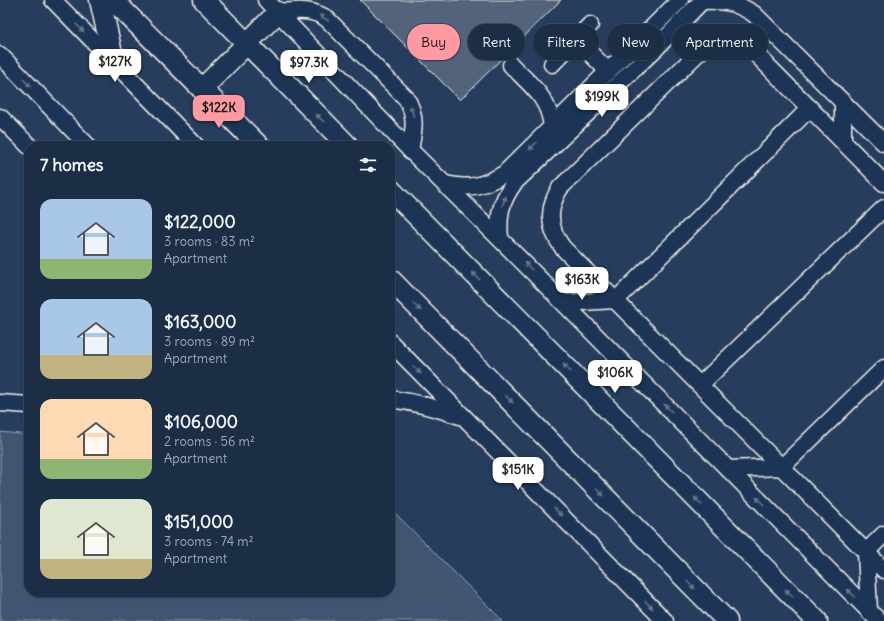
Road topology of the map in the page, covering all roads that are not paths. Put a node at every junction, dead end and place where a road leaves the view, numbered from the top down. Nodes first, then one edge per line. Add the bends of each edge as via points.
1 (53, 0) edge
2 (100, 0) edge
3 (113, 0) edge
4 (204, 0) edge
5 (680, 0) edge
6 (702, 0) edge
7 (272, 6) edge
8 (751, 7) edge
9 (247, 44) junction
10 (0, 55) edge
11 (556, 60) edge
12 (597, 60) edge
13 (114, 62) junction
14 (552, 64) dead end
15 (511, 65) dead end
16 (608, 71) junction
17 (202, 89) junction
18 (843, 102) junction
19 (810, 108) junction
20 (0, 116) edge
21 (552, 126) junction
22 (24, 141) edge
23 (83, 141) edge
24 (191, 141) edge
25 (254, 141) edge
26 (343, 141) edge
27 (843, 141) junction
28 (884, 143) edge
29 (410, 150) junction
30 (884, 183) edge
31 (445, 184) junction
32 (395, 194) edge
33 (884, 208) edge
34 (500, 239) junction
35 (395, 284) edge
36 (616, 300) junction
37 (564, 303) junction
38 (395, 347) edge
39 (884, 368) edge
40 (700, 385) junction
41 (395, 400) edge
42 (0, 403) edge
43 (24, 405) edge
44 (464, 417) junction
45 (782, 467) junction
46 (728, 469) junction
47 (884, 534) edge
48 (866, 552) junction
49 (884, 570) edge
50 (874, 616) edge
51 (665, 621) edge
52 (727, 621) edge
53 (816, 621) edge

1 -> 13 street
2 - 13 main road
3 - 17 main road
4 - 9 main road
5 - 16 street
6 - 8 street
34 -> 6 street via 501,209 514,183 655,49
7 - 9 main road
7 - 29 street
29 -> 7 street via 414,134 414,116 406,98 326,18 304,10
8 - 18 street
9 - 17 main road
26 -> 9 main road
10 -> 23 street
11 - 14 street
12 - 16 street
13 - 24 street
15 - 21 street via 542,97 549,111
16 - 21 street
17 - 25 main road
18 - 27 street
18 - 28 street
19 - 27 street
19 - 36 street
19 - 36 street via 751,49 729,41 713,44 699,52 560,188 550,215 554,233 563,248
20 - 22 street
21 -> 31 street via 504,174 491,182 460,187
27 - 30 street
29 - 31 street
31 - 34 street
53 -> 32 main road
33 - 40 street
37 -> 34 street
35 -> 52 main road
36 - 37 street
36 - 40 street
46 -> 37 street
38 -> 44 street
39 - 45 street
40 - 45 street
41 - 44 street via 437,408
42 - 43 street
44 -> 51 street
45 - 46 street
45 - 48 street
50 -> 46 street
47 - 48 street
48 - 49 street
48 - 50 street

